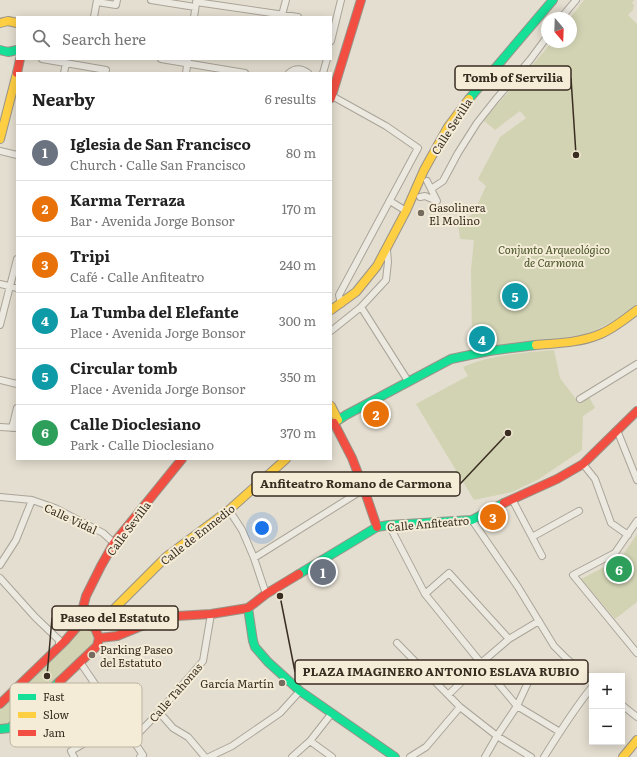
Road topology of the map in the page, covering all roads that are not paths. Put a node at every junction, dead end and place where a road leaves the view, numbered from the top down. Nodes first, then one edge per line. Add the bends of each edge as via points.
1 (117, 0) edge
2 (151, 0) edge
3 (286, 0) edge
4 (341, 0) edge
5 (361, 0) edge
6 (553, 0) edge
7 (576, 0) edge
8 (97, 1) edge
9 (196, 3) edge
10 (566, 12) edge
11 (282, 15) junction
12 (94, 16) edge
13 (194, 16) edge
14 (290, 16) edge
15 (0, 22) edge
16 (16, 22) edge
17 (332, 37) edge
18 (541, 45) edge
19 (0, 50) edge
20 (16, 50) edge
21 (20, 60) edge
22 (48, 60) edge
23 (174, 60) edge
24 (327, 60) edge
25 (188, 61) edge
26 (501, 62) junction
27 (66, 63) junction
28 (106, 71) edge
29 (17, 72) edge
30 (64, 72) edge
31 (186, 72) edge
32 (240, 72) edge
33 (290, 72) edge
34 (306, 72) edge
35 (323, 72) edge
36 (16, 77) edge
37 (332, 94) edge
38 (332, 98) edge
39 (0, 139) edge
40 (0, 151) edge
41 (16, 155) edge
42 (429, 185) junction
43 (420, 197) junction
44 (390, 201) junction
45 (406, 211) junction
46 (386, 249) junction
47 (388, 262) junction
48 (16, 263) edge
49 (0, 284) edge
50 (10, 287) junction
51 (16, 288) edge
52 (341, 304) junction
53 (361, 307) junction
54 (332, 309) edge
55 (637, 310) edge
56 (332, 317) edge
57 (0, 325) edge
58 (332, 330) edge
59 (636, 366) edge
60 (0, 380) edge
61 (408, 381) junction
62 (16, 384) edge
63 (580, 399) dead end
64 (637, 411) edge
65 (332, 412) edge
66 (16, 415) edge
67 (334, 423) edge
68 (0, 427) edge
69 (14, 428) edge
70 (617, 430) junction
71 (285, 460) edge
72 (178, 461) edge
73 (583, 464) junction
74 (637, 480) edge
75 (364, 489) junction
76 (0, 497) edge
77 (512, 499) junction
78 (32, 500) junction
79 (229, 510) junction
80 (579, 511) dead end
81 (472, 520) junction
82 (637, 521) edge
83 (389, 525) junction
84 (377, 527) junction
85 (628, 536) junction
86 (532, 537) junction
87 (114, 543) junction
88 (542, 556) dead end
89 (254, 558) junction
90 (0, 565) edge
91 (0, 578) edge
92 (266, 594) junction
93 (425, 594) junction
94 (84, 603) junction
95 (248, 608) junction
96 (212, 614) junction
97 (539, 620) junction
98 (87, 624) junction
99 (78, 626) junction
100 (95, 628) junction
101 (99, 638) junction
102 (509, 639) junction
103 (397, 643) dead end
104 (59, 644) junction
105 (637, 653) edge
106 (80, 662) junction
107 (481, 663) junction
108 (536, 665) dead end
109 (589, 677) edge
110 (21, 683) edge
111 (58, 683) edge
112 (95, 683) edge
113 (300, 691) junction
114 (589, 691) edge
115 (10, 694) edge
116 (448, 695) junction
117 (0, 704) edge
118 (517, 706) junction
119 (460, 707) junction
120 (625, 707) edge
121 (158, 712) junction
122 (332, 713) junction
123 (637, 717) edge
124 (10, 728) joint
125 (0, 729) edge
126 (142, 729) edge
127 (560, 732) junction
128 (497, 736) junction
129 (0, 737) edge
130 (637, 740) edge
131 (310, 741) junction
132 (78, 747) edge
133 (136, 747) edge
134 (141, 756) edge
135 (74, 757) edge
136 (205, 757) edge
137 (209, 757) edge
138 (292, 757) edge
139 (331, 757) edge
140 (395, 757) edge
141 (410, 757) edge
142 (485, 757) edge
143 (531, 757) edge
144 (544, 757) edge
145 (623, 757) edge

1 - 8 street via 116,5
2 - 9 street
3 - 11 street
4 - 17 street
5 - 37 main road
6 - 26 main road
7 - 10 street
8 - 12 street
9 - 11 street
9 - 13 street
11 - 14 street
15 - 16 main road via 11,20
18 - 42 street via 477,123 443,181
19 - 20 main road via 9,53
21 - 29 main road
22 - 27 street
23 - 25 street
24 - 35 street
25 - 31 street
25 - 32 street
26 - 42 main road, Calle Sevilla via 441,151
26 - 45 main road, Calle Sevilla via 473,93 448,127
27 - 28 street
27 - 30 street
33 - 34 street via 301,69
36 - 39 main road
38 - 44 street via 386,126 418,148
40 - 41 street
42 - 43 main road, Calle Sevilla
42 - 43 street via 437,201 425,196
43 - 47 main road, Calle Sevilla
44 - 45 street
44 - 52 street via 338,295
45 - 46 main road, Calle Sevilla
46 - 47 street
46 - 52 main road, Calle Sevilla via 368,279
47 - 53 street via 386,280
47 - 56 main road, Calle Sevilla via 373,284
48 - 50 street
49 - 50 street
50 - 51 street
50 - 57 street
52 - 54 main road, Calle Sevilla
53 - 58 street
53 - 61 street
55 - 61 main road via 599,335 583,340 451,359
59 - 63 street
60 - 62 street
61 - 67 main road
64 - 70 main road, Calle Anfiteatro
65 - 67 main road
66 - 69 street
67 - 75 main road
68 - 69 street
70 - 73 main road, Calle Anfiteatro
70 - 74 street
71 - 79 main road, Calle de Enmedio
72 - 87 main road, Calle Sevilla
73 - 77 main road, Calle Anfiteatro
73 - 85 street via 595,479 611,523
75 - 84 main road
75 - 89 street
76 - 78 street, Calle Vidal
77 - 81 main road, Calle Anfiteatro
77 - 86 street
78 - 87 street, Calle Vidal via 55,508 103,533
78 - 90 street via 16,540
79 - 89 street via 242,530
79 - 100 main road, Calle de Enmedio via 166,557
80 - 86 street
81 - 83 main road, Calle Anfiteatro
81 - 97 street
82 - 85 street
83 - 84 main road, Calle Anfiteatro
83 - 93 street
84 - 92 main road
85 - 105 street via 615,553 573,575
86 - 88 street
87 - 94 main road, Calle Sevilla via 100,566
89 - 92 street
91 - 104 street
92 - 95 main road
93 - 102 street via 449,573
93 - 107 street
94 - 98 main road
94 - 99 main road, Calle Sevilla
95 - 96 main road
95 - 113 main road via 255,647
96 - 101 main road via 177,616 117,636
96 - 121 street, Calle Tahonas via 203,661
97 - 102 street
97 - 109 street via 554,646
98 - 99 main road
98 - 100 main road
99 - 104 main road
100 - 101 main road
101 - 106 main road via 97,646
102 - 107 street
103 - 116 street
104 - 110 main road
106 - 111 main road
106 - 112 street
107 - 116 street
107 - 118 street
108 - 118 street
113 - 122 main road
113 - 137 street via 280,713 232,746
114 - 127 street
115 - 117 main road
116 - 119 street
118 - 127 street
118 - 128 street
119 - 128 street
119 - 141 street via 426,747
120 - 123 street
121 - 126 street, Calle Tahonas
121 - 136 street via 173,728 188,737
122 - 131 street
122 - 140 main road
124 - 125 main road
124 - 129 main road
127 - 144 street
128 - 142 street
128 - 143 street
130 - 145 main road
131 - 138 street
131 - 139 street
132 - 135 street via 71,751
133 - 134 street

